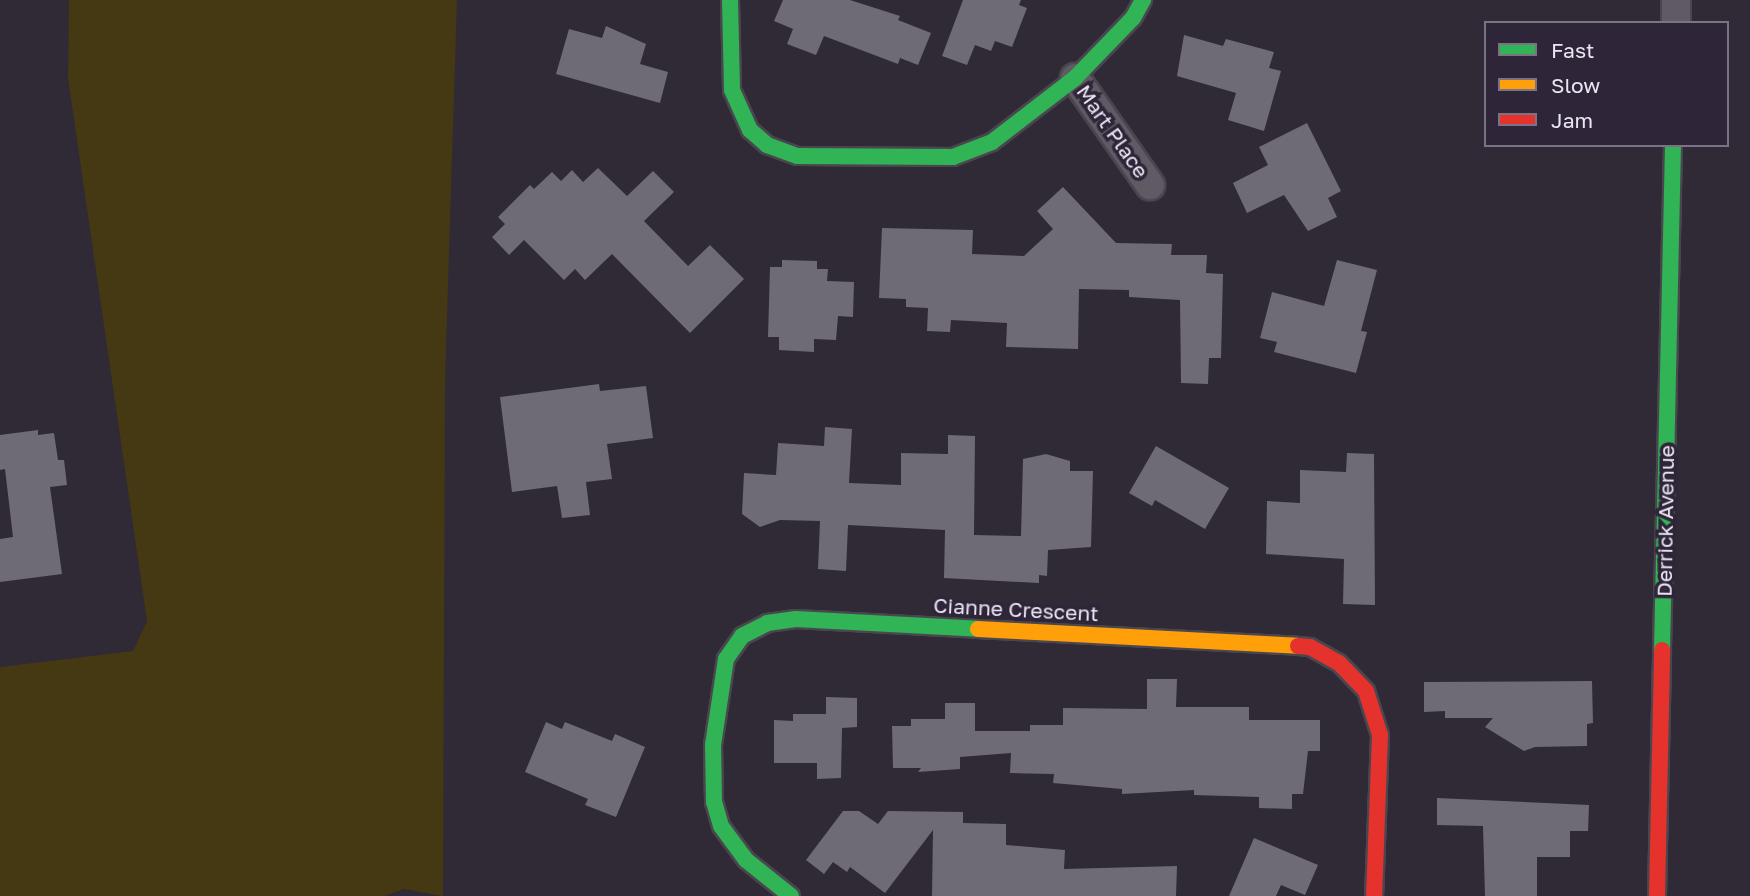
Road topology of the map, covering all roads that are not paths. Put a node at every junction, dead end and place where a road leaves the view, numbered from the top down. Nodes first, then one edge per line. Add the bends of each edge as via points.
1 (730, 0) edge
2 (1143, 0) edge
3 (1676, 0) edge
4 (1676, 21) edge
5 (1075, 78) junction
6 (1673, 147) edge
7 (1150, 185) dead end
8 (790, 896) edge
9 (1374, 896) edge
10 (1657, 896) edge

1 - 5 street via 732,90 740,112 750,130 767,145 797,156 953,157 973,152
2 - 5 street via 1133,18
3 - 4 street
5 - 7 street, Mart Place
6 - 10 street, Derrick Avenue
8 - 9 street, Cianne Crescent via 746,860 721,826 714,802 713,745 726,659 742,636 767,623 796,619 1310,647 1339,663 1366,691 1380,735

